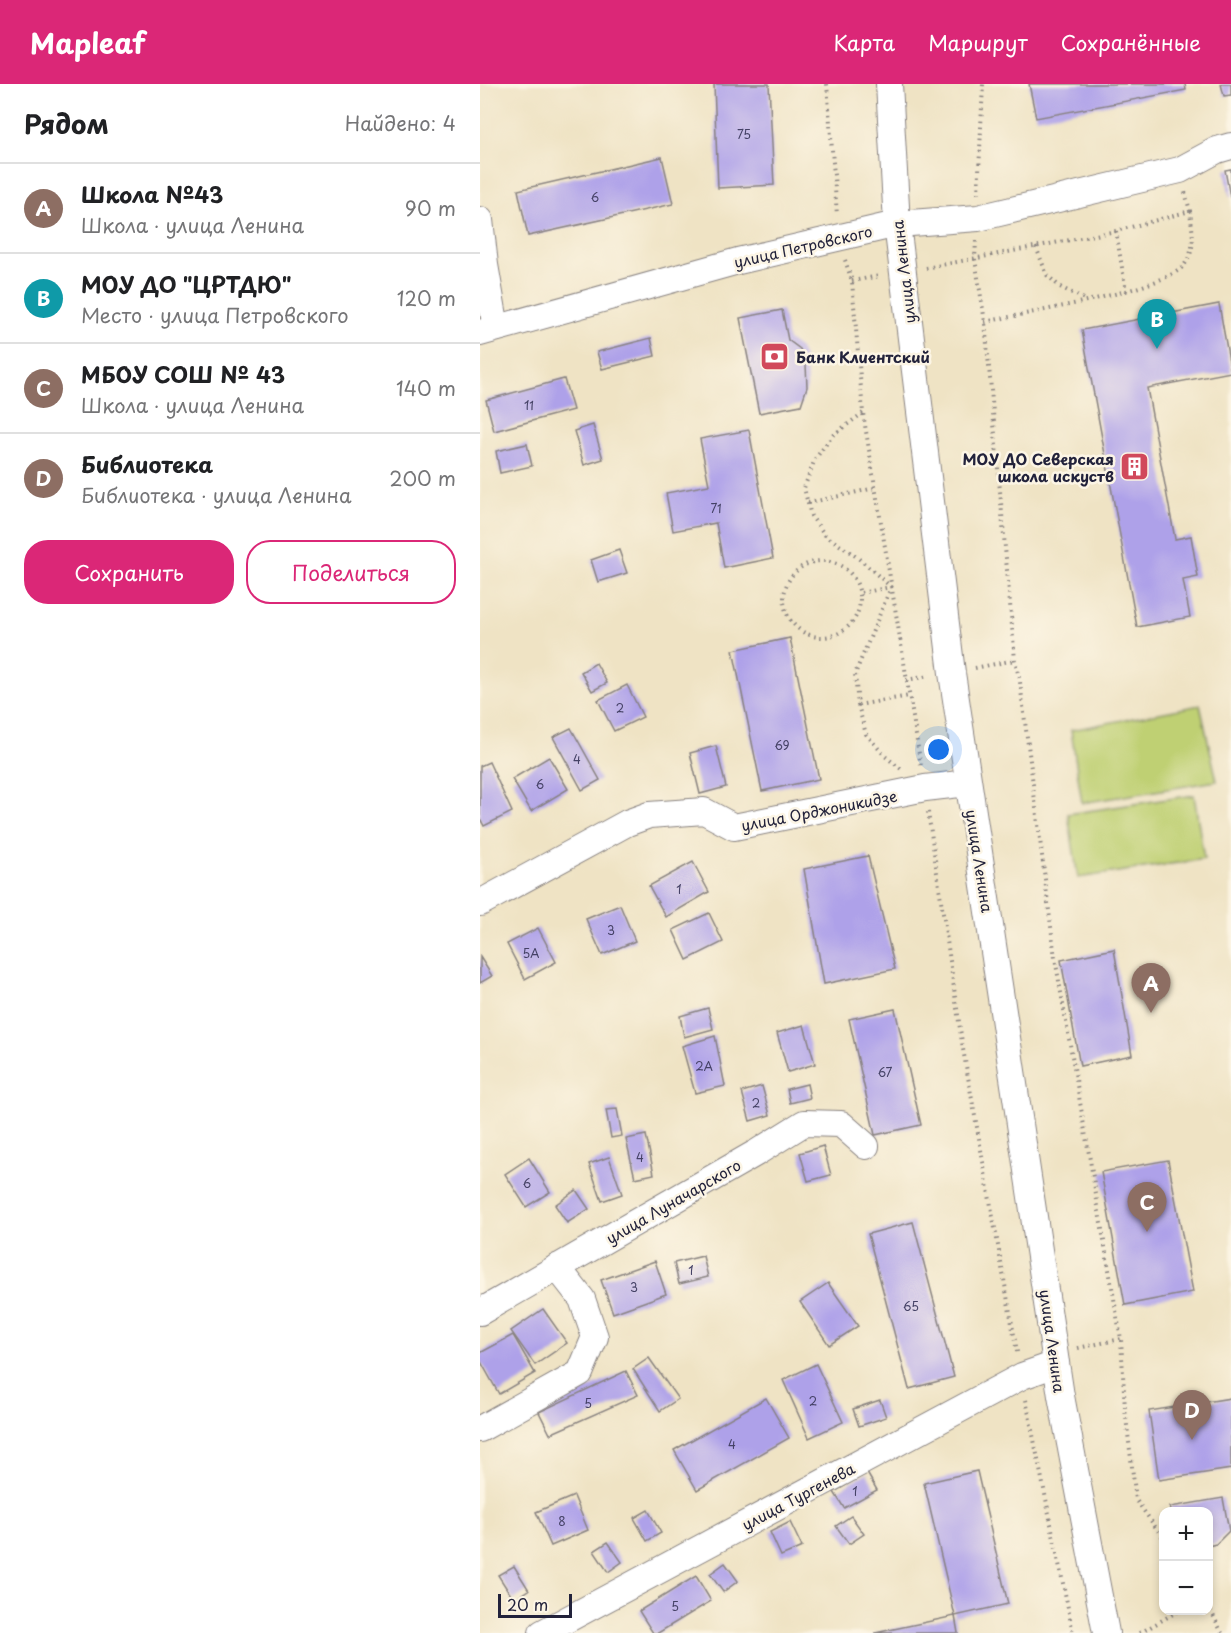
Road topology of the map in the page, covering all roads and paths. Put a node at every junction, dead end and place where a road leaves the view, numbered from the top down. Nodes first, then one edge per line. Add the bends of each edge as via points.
1 (828, 84) edge
2 (889, 84) edge
3 (982, 84) edge
4 (1231, 146) edge
5 (1180, 170) junction
6 (1190, 211) junction
7 (978, 219) junction
8 (480, 220) edge
9 (897, 224) junction
10 (1116, 231) junction
11 (839, 238) junction
12 (1036, 247) junction
13 (975, 259) junction
14 (902, 272) junction
15 (852, 281) junction
16 (1126, 292) junction
17 (1086, 300) junction
18 (985, 322) junction
19 (488, 330) edge
20 (863, 412) junction
21 (875, 488) junction
22 (808, 503) junction
23 (891, 587) junction
24 (861, 593) junction
25 (909, 696) junction
26 (858, 705) junction
27 (968, 783) junction
28 (925, 788) junction
29 (480, 903) edge
30 (866, 1146) dead end
31 (557, 1267) junction
32 (480, 1312) edge
33 (1056, 1364) junction
34 (1022, 1376) junction
35 (480, 1429) edge
36 (1159, 1532) edge
37 (1213, 1614) edge
38 (1173, 1615) edge
39 (542, 1633) edge
40 (1073, 1633) edge
41 (1106, 1633) edge
42 (1140, 1633) edge
43 (1222, 1633) edge

1 - 11 path
2 - 9 street, улица Ленина
3 - 7 path
4 - 5 street, улица Петровского
5 - 6 path
5 - 7 street, улица Петровского
6 - 10 path
6 - 16 path via 1194,244 1184,266
7 - 9 street, улица Петровского
7 - 13 path
8 - 19 street
9 - 11 street, улица Петровского
9 - 14 street, улица Ленина
10 - 12 path
10 - 16 path
11 - 15 path
11 - 19 street, улица Петровского via 738,261
12 - 13 path
12 - 17 path via 1047,274 1060,287
13 - 14 path
13 - 18 path
14 - 15 path
14 - 27 street, улица Ленина
15 - 20 path
16 - 17 path
17 - 18 path
18 - 36 path via 1015,660 1055,958 1121,1339 1136,1500
20 - 21 path
20 - 22 path via 833,435 815,459 804,488
21 - 22 path
21 - 23 path
22 - 23 path via 811,516 825,535
23 - 24 path
23 - 25 path
23 - 26 path via 855,674
24 - 24 path via 859,611 849,627 833,636 814,637 798,628 786,614 784,595 790,578 803,565 822,560 840,564 854,576
25 - 26 path
25 - 28 path
26 - 28 path via 866,734 885,756
27 - 28 street, улица Орджоникидзе
27 - 33 street, улица Ленина
28 - 29 street, улица Орджоникидзе via 734,827 704,811 649,815
28 - 34 path via 963,1049
30 - 31 street, улица Луначарского via 841,1124 804,1123
31 - 32 street, улица Луначарского
31 - 35 street via 582,1299 595,1337 580,1373
33 - 34 street, улица Тургенева
33 - 41 street, улица Ленина
34 - 39 street, улица Тургенева
34 - 40 path
37 - 43 path
38 - 42 path

